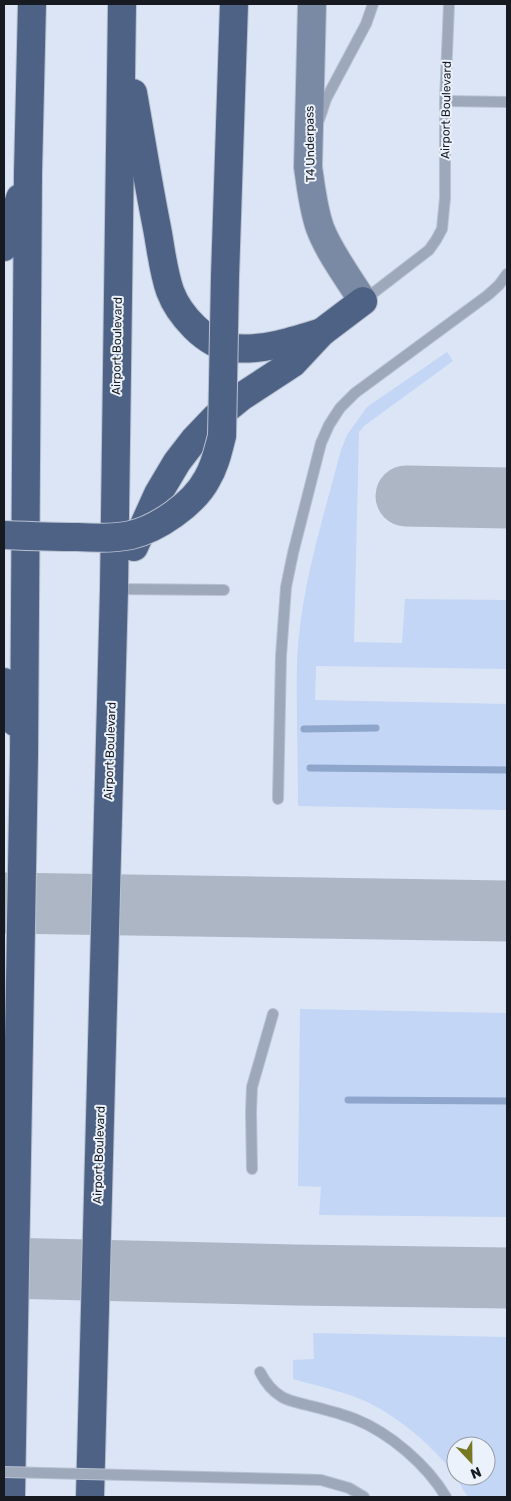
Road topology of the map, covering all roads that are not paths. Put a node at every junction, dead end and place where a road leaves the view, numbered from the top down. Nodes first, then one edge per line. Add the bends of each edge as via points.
1 (32, 4) edge
2 (234, 4) edge
3 (312, 4) edge
4 (373, 4) edge
5 (449, 4) edge
6 (122, 14) edge
7 (445, 101) junction
8 (507, 102) edge
9 (309, 147) junction
10 (28, 173) junction
11 (4, 247) edge
12 (507, 274) edge
13 (503, 287) edge
14 (363, 301) junction
15 (322, 332) junction
16 (4, 536) edge
17 (114, 589) junction
18 (224, 590) dead end
19 (4, 682) edge
20 (24, 755) junction
21 (278, 799) dead end
22 (273, 1014) dead end
23 (252, 1169) dead end
24 (260, 1372) dead end
25 (11, 1438) junction
26 (4, 1472) edge
27 (4, 1478) edge
28 (11, 1497) edge
29 (90, 1497) edge
30 (364, 1497) edge
31 (446, 1497) edge

1 - 10 highway
2 - 16 highway, bridge via 222,436 216,459 202,487 174,515 131,535 102,538
3 - 9 main road, T4 Underpass
4 - 9 lane via 366,24 326,99
5 - 7 lane, Airport Boulevard
6 - 15 highway via 162,259 170,292 183,314 195,329 231,348 278,345
6 - 17 highway, Airport Boulevard
7 - 8 lane
7 - 14 lane, Airport Boulevard via 442,229 429,250
9 - 14 main road, T4 Underpass via 308,167 321,230
10 - 11 highway
10 - 20 highway
12 - 13 lane
13 - 21 lane via 355,393 340,408 321,443 286,587
14 - 15 highway
15 - 17 highway via 293,363 241,397 194,440 158,494
17 - 18 lane
17 - 29 highway, Airport Boulevard
19 - 20 highway
20 - 25 highway
22 - 23 lane via 252,1087
24 - 31 lane via 283,1398 355,1419 395,1442 412,1455
25 - 27 highway
25 - 28 highway
26 - 30 lane, bridge via 321,1480

